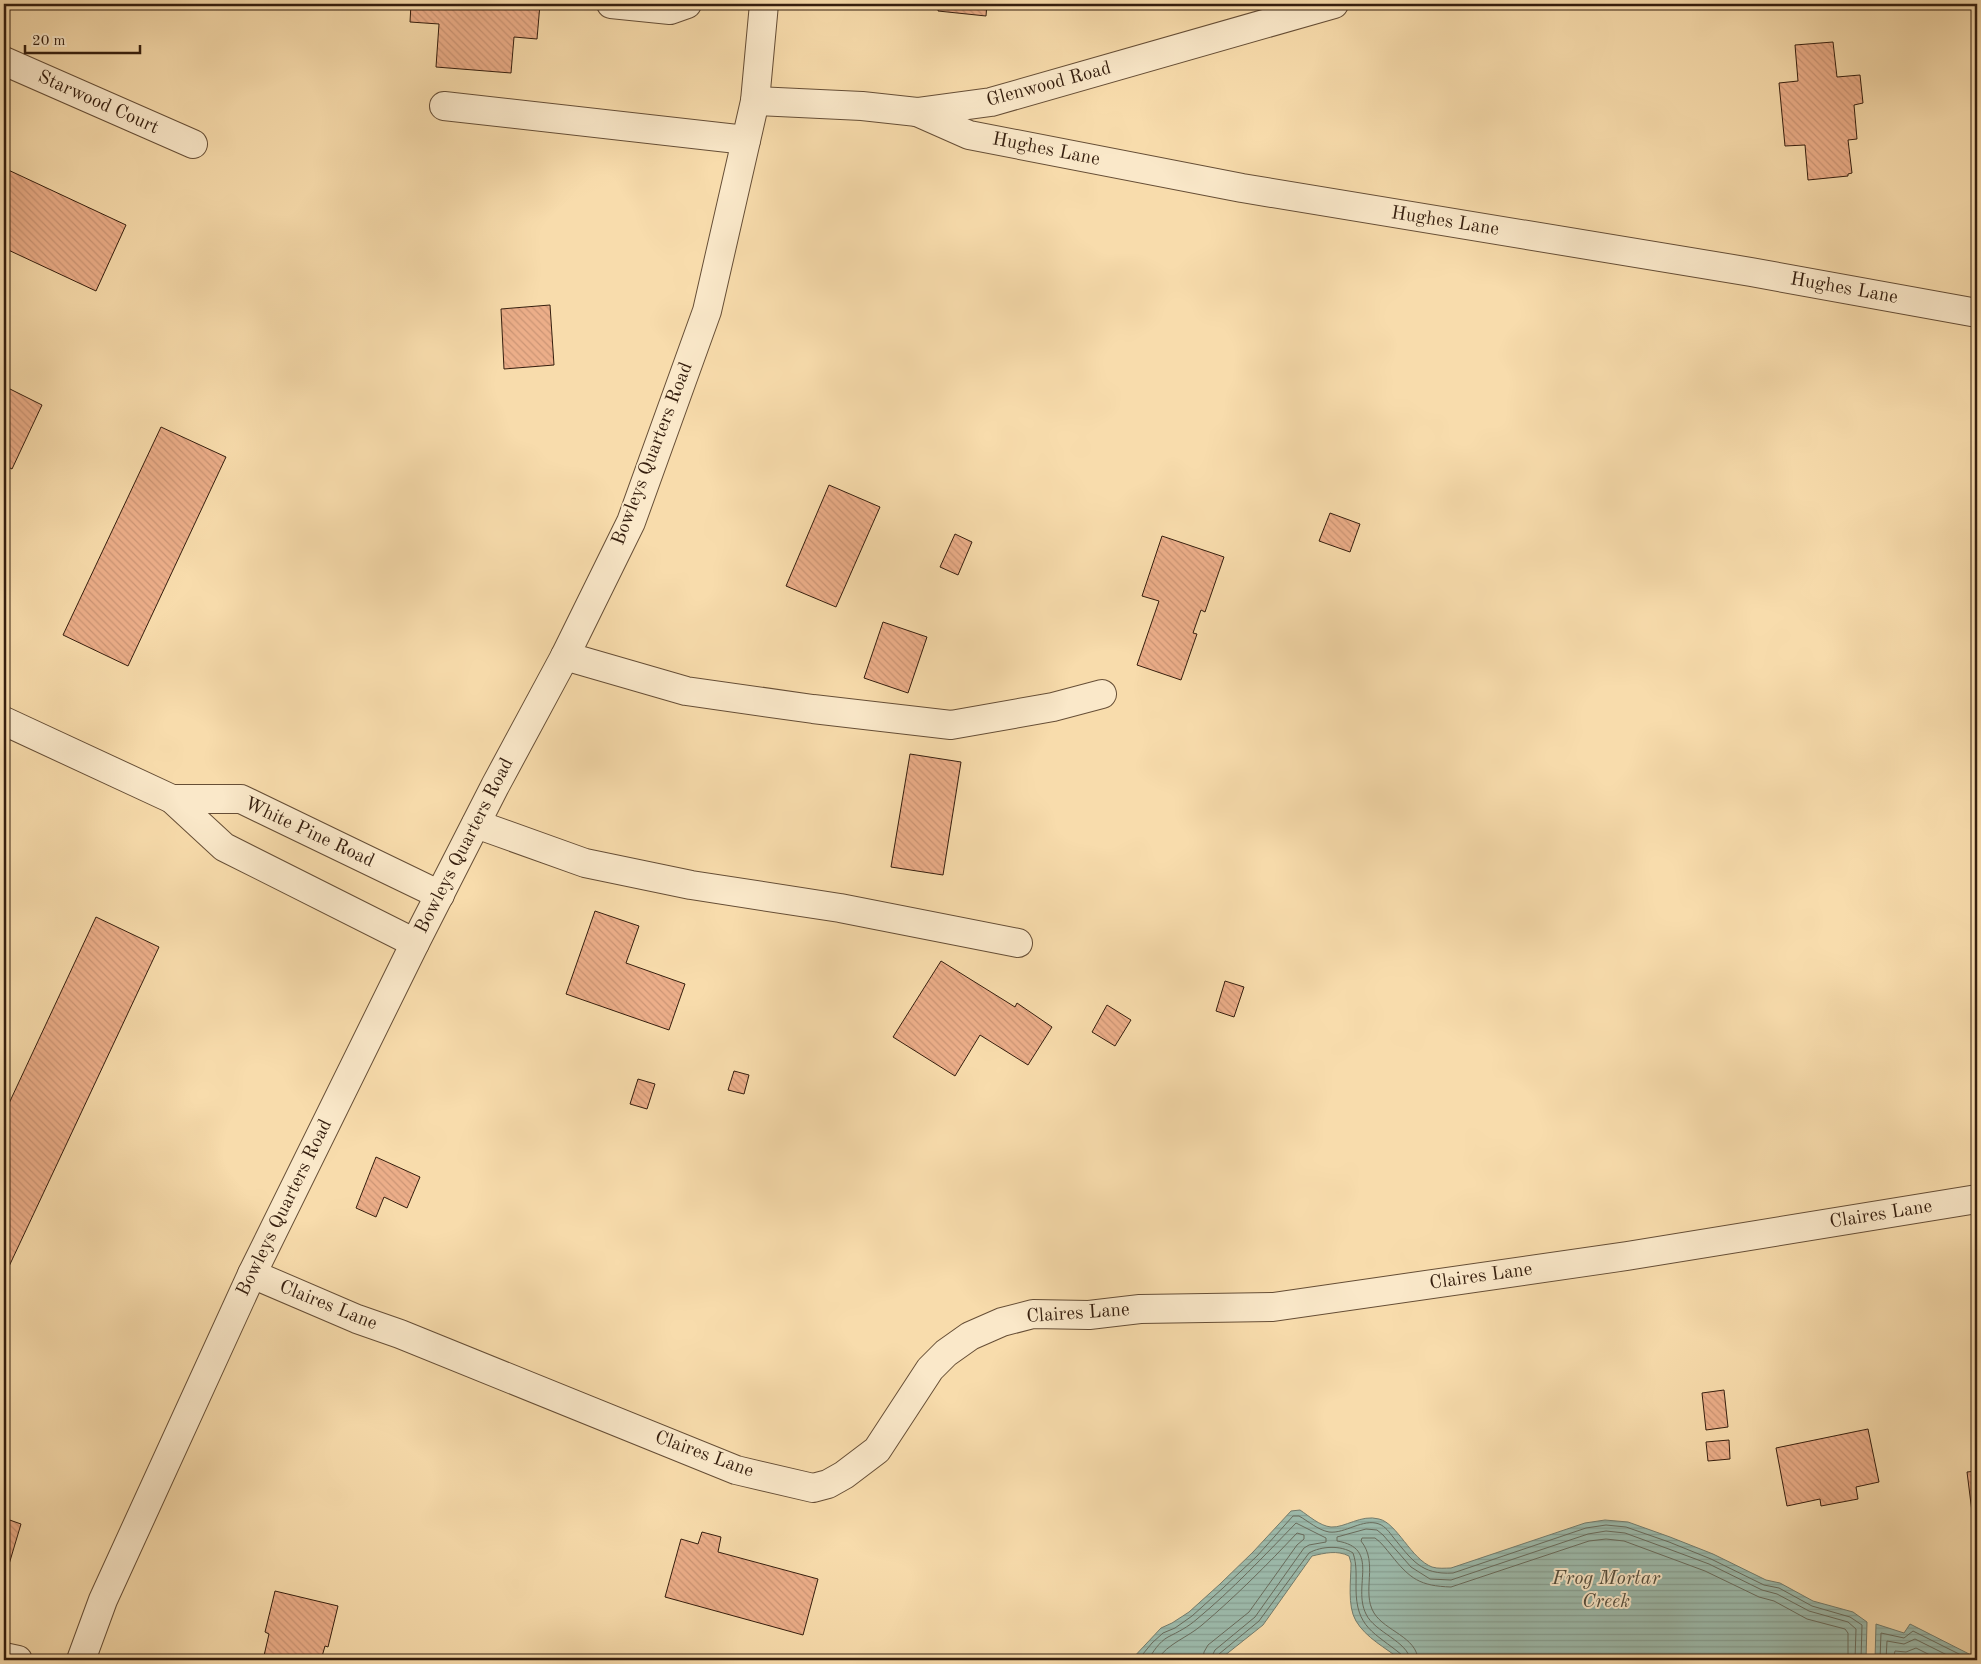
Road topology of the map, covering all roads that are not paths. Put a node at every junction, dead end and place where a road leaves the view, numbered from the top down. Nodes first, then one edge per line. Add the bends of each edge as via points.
1 (611, 4) edge
2 (687, 4) edge
3 (764, 4) edge
4 (1334, 4) edge
5 (4, 61) edge
6 (755, 101) junction
7 (444, 106) dead end
8 (918, 112) junction
9 (746, 140) junction
10 (193, 144) dead end
11 (1977, 313) edge
12 (565, 656) junction
13 (1102, 694) dead end
14 (4, 721) edge
15 (172, 799) junction
16 (476, 824) junction
17 (440, 895) junction
18 (416, 943) junction
19 (1018, 943) dead end
20 (1977, 1199) edge
21 (252, 1274) junction
22 (4, 1657) edge
23 (18, 1660) edge
24 (82, 1660) edge

1 - 2 street via 670,10
3 - 6 street, Bowleys Quarters Road
4 - 8 street, Glenwood Road via 991,102
5 - 10 street, Starwood Court
6 - 8 street, Glenwood Road
6 - 9 street, Bowleys Quarters Road
7 - 9 street
8 - 11 street, Hughes Lane via 969,135 1242,188 1751,272
9 - 12 street, Bowleys Quarters Road via 707,311 631,522
12 - 13 street via 686,691 951,725 1053,707
12 - 16 street, Bowleys Quarters Road
14 - 15 street, White Pine Road
15 - 17 street, White Pine Road via 241,799
15 - 18 street, White Pine Road via 224,847
16 - 17 street, Bowleys Quarters Road
16 - 19 street via 585,863
17 - 18 street, Bowleys Quarters Road
18 - 21 street, Bowleys Quarters Road
20 - 21 street, Claires Lane via 1627,1256 1273,1307 1140,1309 1089,1315 1033,1314 970,1336 946,1353 930,1369 877,1450 844,1475 813,1488 736,1470
21 - 24 street, Bowleys Quarters Road via 103,1600
22 - 23 street

